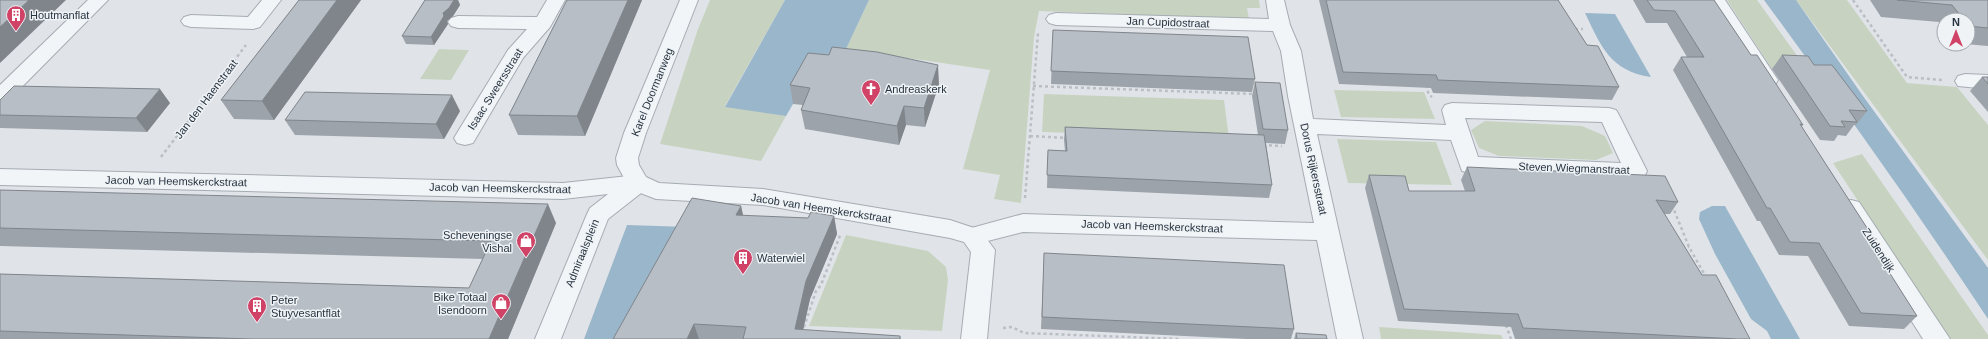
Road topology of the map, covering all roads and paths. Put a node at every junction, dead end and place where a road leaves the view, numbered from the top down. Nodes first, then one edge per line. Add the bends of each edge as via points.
1 (99, 0) edge
2 (272, 0) edge
3 (556, 0) edge
4 (689, 0) edge
5 (1275, 0) edge
6 (1716, 0) edge
7 (1853, 0) edge
8 (1056, 19) joint
9 (191, 21) dead end
10 (458, 22) dead end
11 (253, 23) junction
12 (543, 23) junction
13 (1280, 25) junction
14 (1568, 29) edge
15 (1583, 29) dead end
16 (1425, 80) edge
17 (1965, 81) joint
18 (1988, 82) edge
19 (1033, 86) junction
20 (1298, 96) junction
21 (0, 97) edge
22 (1781, 100) edge
23 (1452, 110) junction
24 (1305, 126) junction
25 (1460, 133) junction
26 (1030, 136) junction
27 (465, 138) dead end
28 (1070, 138) edge
29 (1262, 145) edge
30 (1309, 147) junction
31 (0, 177) edge
32 (141, 180) junction
33 (638, 183) junction
34 (1841, 192) edge
35 (1672, 204) edge
36 (849, 212) junction
37 (1023, 223) junction
38 (1328, 232) junction
39 (972, 236) junction
40 (1681, 247) edge
41 (1689, 247) junction
42 (1708, 280) edge
43 (1504, 318) edge
44 (802, 333) edge
45 (974, 335) edge
46 (548, 339) edge
47 (1180, 339) edge
48 (1350, 339) edge
49 (1511, 339) edge
50 (1936, 339) edge

1 - 21 street
2 - 11 street
3 - 12 street, Isaac Sweersstraat
4 - 33 street, Karel Doormanweg via 627,158
5 - 13 street, Dorus Rijkersstraat
6 - 22 street
7 - 17 path via 1907,77
8 - 13 street, Jan Cupidostraat
8 - 19 path via 1054,30 1038,30
9 - 11 street
10 - 12 street
11 - 32 path, Jan den Haenstraat via 262,24 167,150
12 - 27 street, Isaac Sweersstraat via 515,54
13 - 20 street, Dorus Rijkersstraat via 1290,51
14 - 15 path
16 - 23 path via 1429,95
17 - 18 street
19 - 20 path
19 - 26 path
20 - 24 street, Dorus Rijkersstraat
23 - 25 street, Steven Wiegmanstraat
23 - 25 street, Steven Wiegmanstraat via 1609,115 1636,171 1470,165
24 - 25 street
24 - 30 street, Dorus Rijkersstraat
26 - 28 path
26 - 37 path
29 - 30 path
30 - 38 street, Dorus Rijkersstraat
31 - 32 street, Jacob van Heemskerckstraat
32 - 33 street, Jacob van Heemskerckstraat via 563,191
33 - 36 street, Jacob van Heemskerckstraat via 656,191 763,197
33 - 46 street, Admiraalsplein via 598,214
34 - 50 street, Zuidendijk
35 - 41 path
36 - 39 street, Jacob van Heemskerckstraat via 950,229
36 - 44 path via 821,285 816,291
37 - 38 street, Jacob van Heemskerckstraat
37 - 39 street, Jacob van Heemskerckstraat
38 - 48 street, Dorus Rijkersstraat
39 - 45 street via 983,250
40 - 41 path
41 - 42 path
43 - 49 path
45 - 47 path via 1012,327 1024,333

